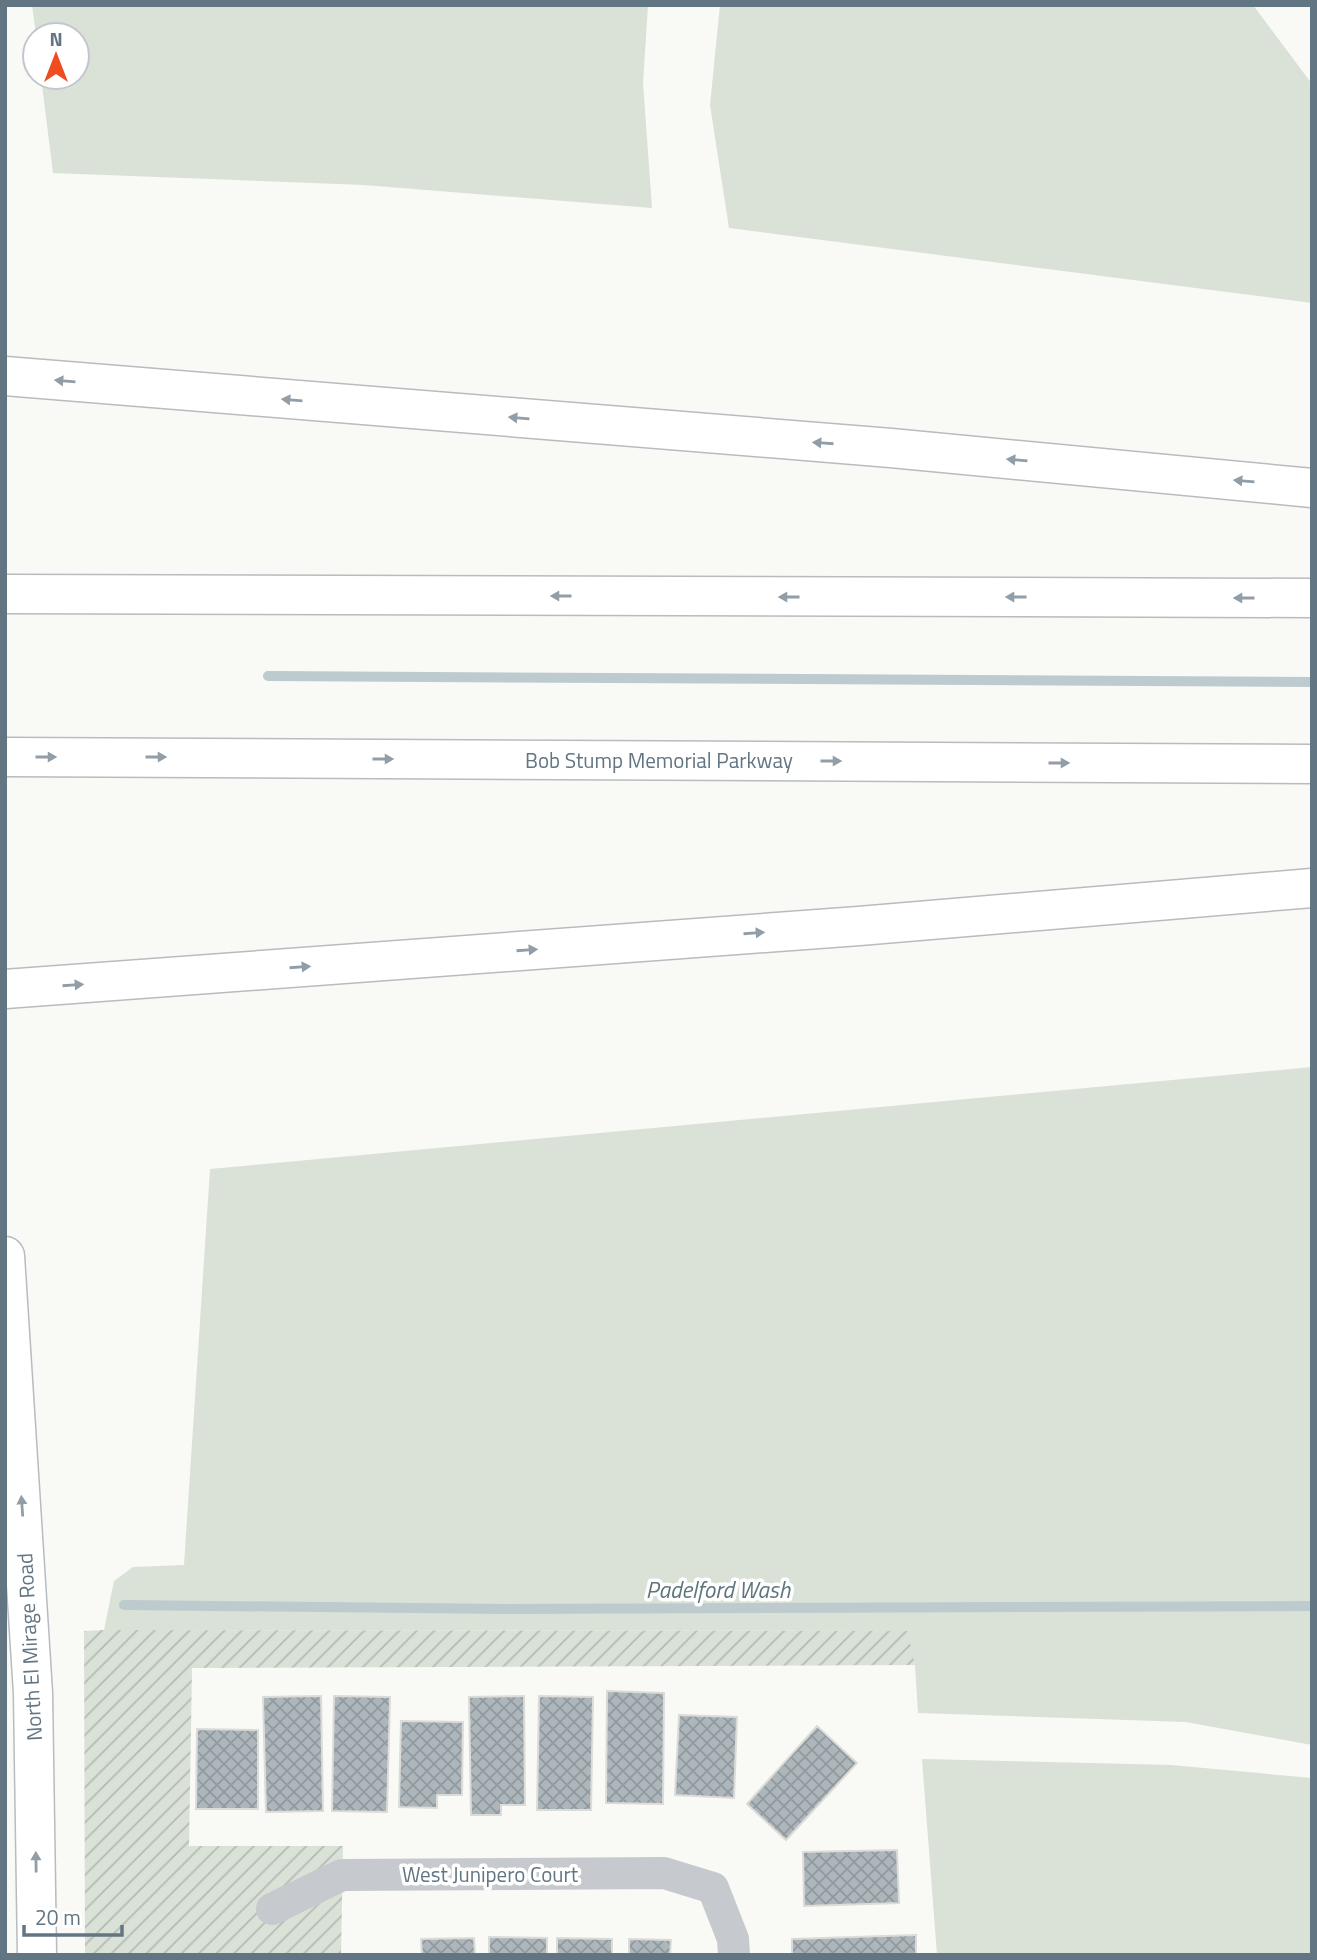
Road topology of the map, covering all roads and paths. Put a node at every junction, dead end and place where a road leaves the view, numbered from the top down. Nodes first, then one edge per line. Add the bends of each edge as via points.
1 (5, 376) edge
2 (1312, 488) edge
3 (5, 594) edge
4 (1312, 598) edge
5 (5, 757) edge
6 (1312, 764) edge
7 (1312, 888) edge
8 (5, 989) edge
9 (5, 1256) edge
10 (272, 1909) dead end
11 (37, 1955) edge
12 (734, 1955) edge

2 -> 1 main road via 891,448
4 -> 3 main road
5 -> 6 main road, Bob Stump Memorial Parkway
8 -> 7 main road
11 -> 9 main road, North El Mirage Road via 33,1693
10 - 12 street, West Junipero Court via 342,1875 664,1873 713,1888 733,1939

